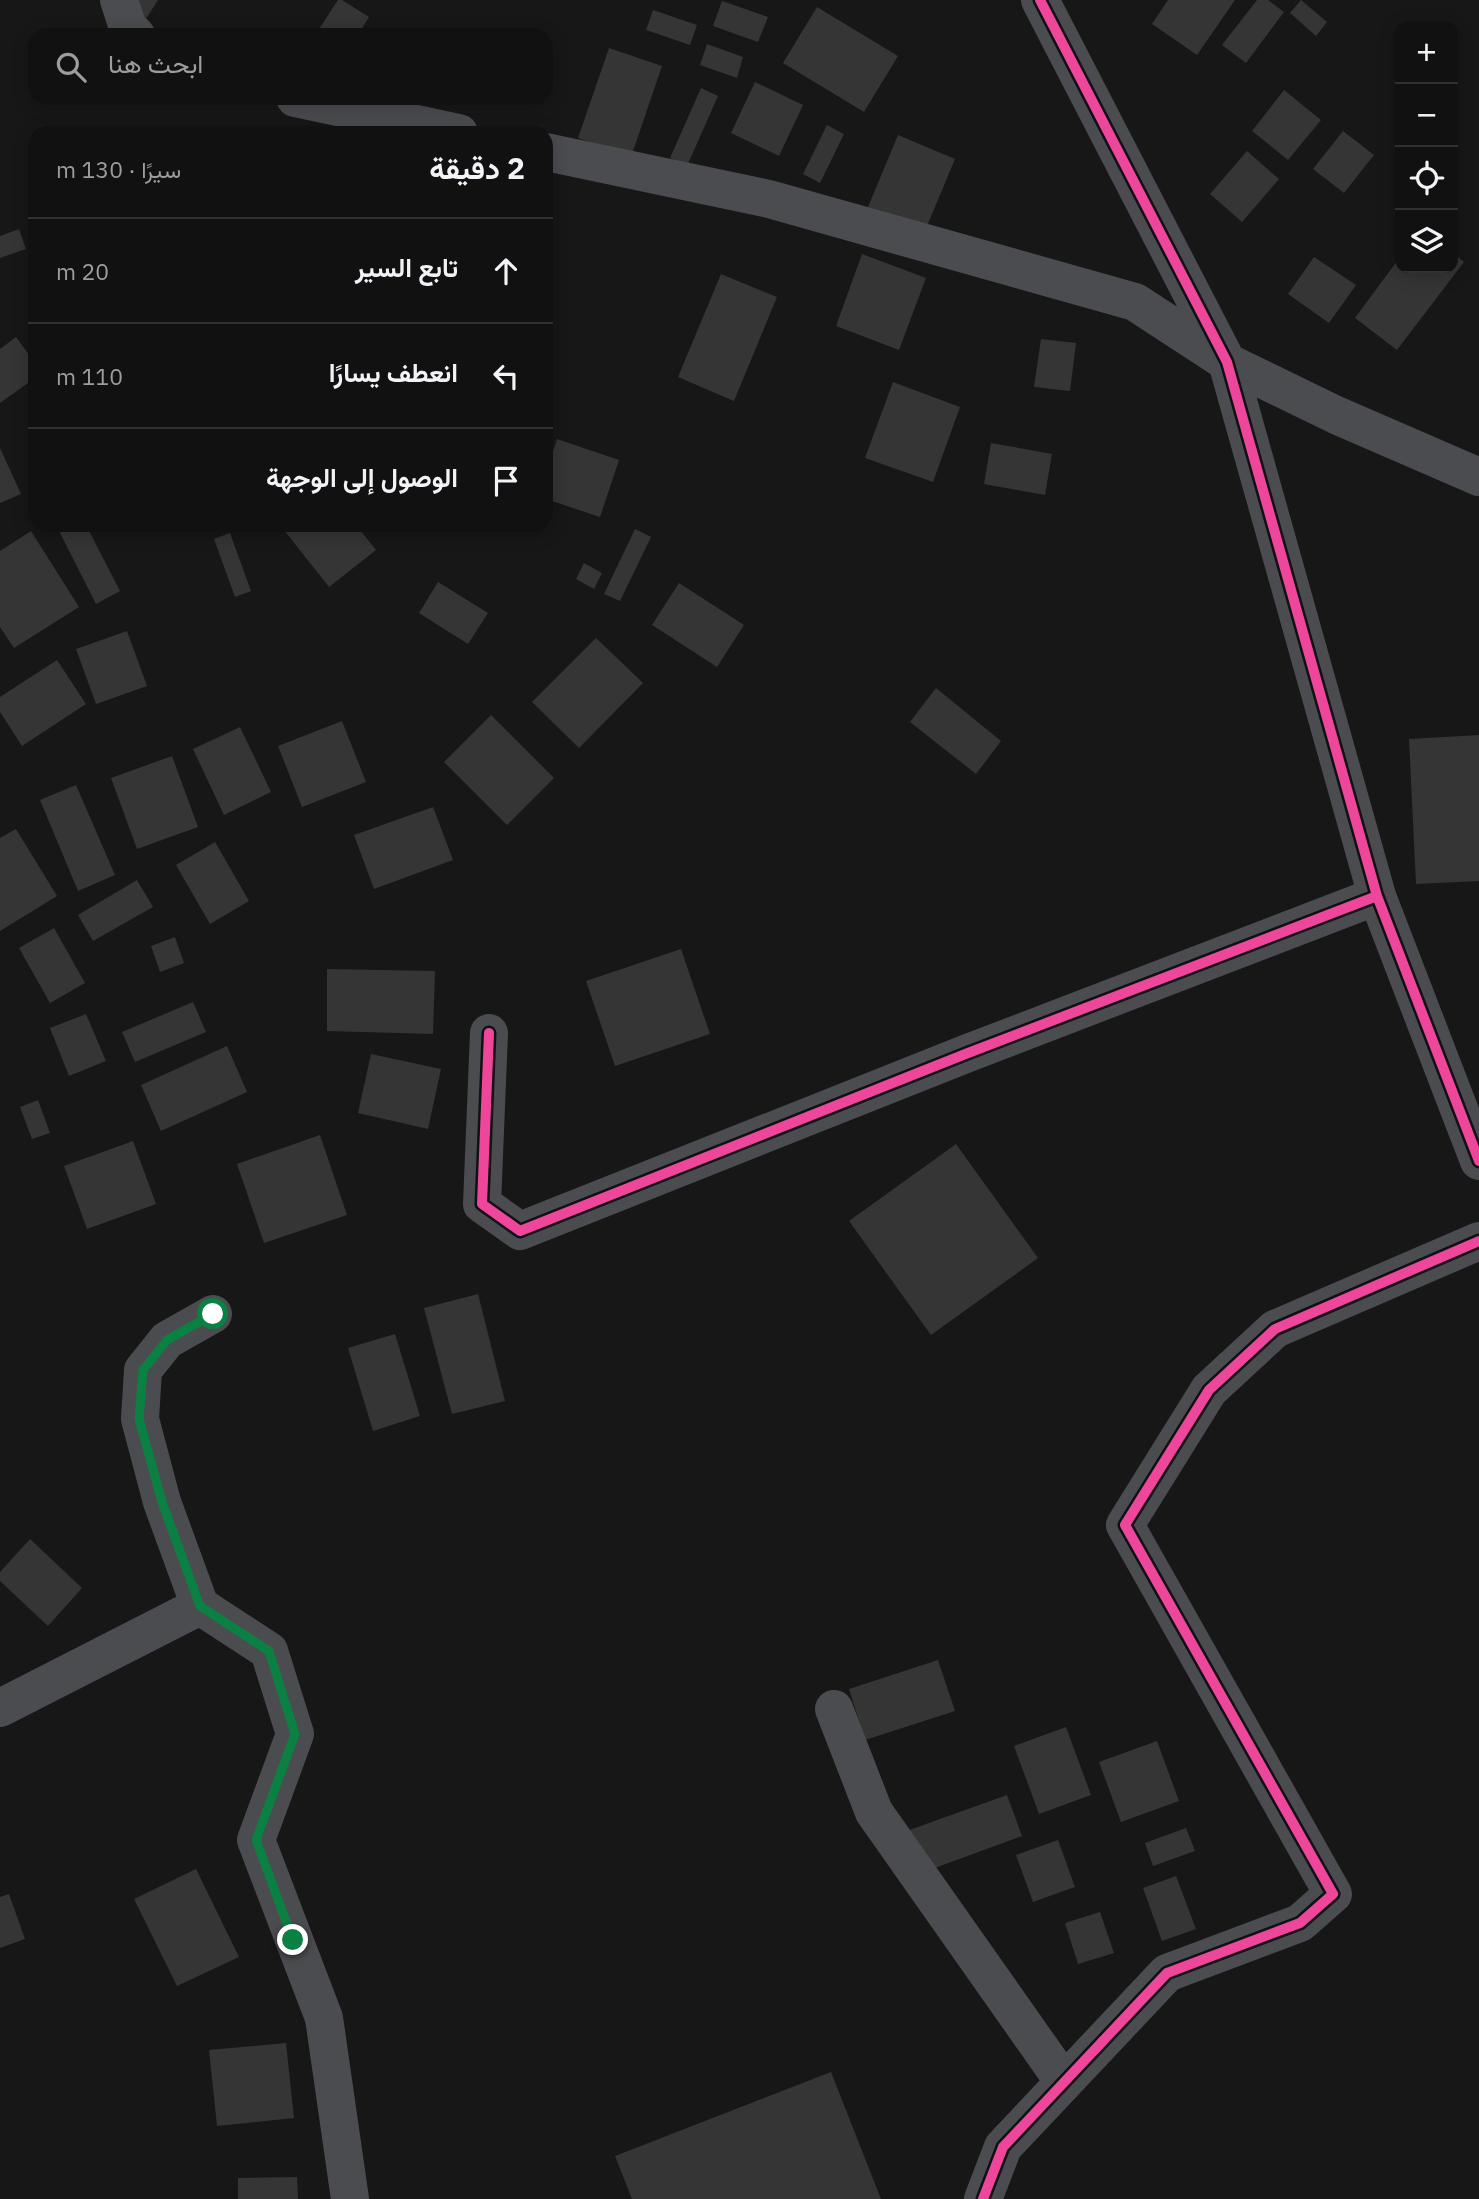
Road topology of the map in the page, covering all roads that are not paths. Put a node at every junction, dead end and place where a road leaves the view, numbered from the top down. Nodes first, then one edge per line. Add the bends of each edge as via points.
1 (119, 0) edge
2 (1040, 0) edge
3 (129, 28) edge
4 (328, 105) edge
5 (426, 126) edge
6 (553, 153) edge
7 (1227, 362) junction
8 (1479, 477) edge
9 (1377, 895) junction
10 (489, 1033) dead end
11 (1479, 1161) edge
12 (1479, 1241) edge
13 (213, 1314) dead end
14 (200, 1606) junction
15 (0, 1708) edge
16 (834, 1709) dead end
17 (1064, 2082) junction
18 (349, 2199) edge
19 (983, 2199) edge

1 - 3 street
2 - 7 street
4 - 5 street
6 - 7 street via 769,199 1135,302
7 - 8 street
7 - 9 street
9 - 10 street via 520,1231 482,1204
9 - 11 street
12 - 17 street via 1275,1329 1209,1390 1125,1525 1333,1894 1300,1923 1167,1973
13 - 14 street via 167,1340 143,1370 139,1419 162,1502
14 - 15 street
14 - 18 street via 269,1651 295,1734 256,1840 324,2018
16 - 17 street via 874,1812
17 - 19 street via 1003,2147

